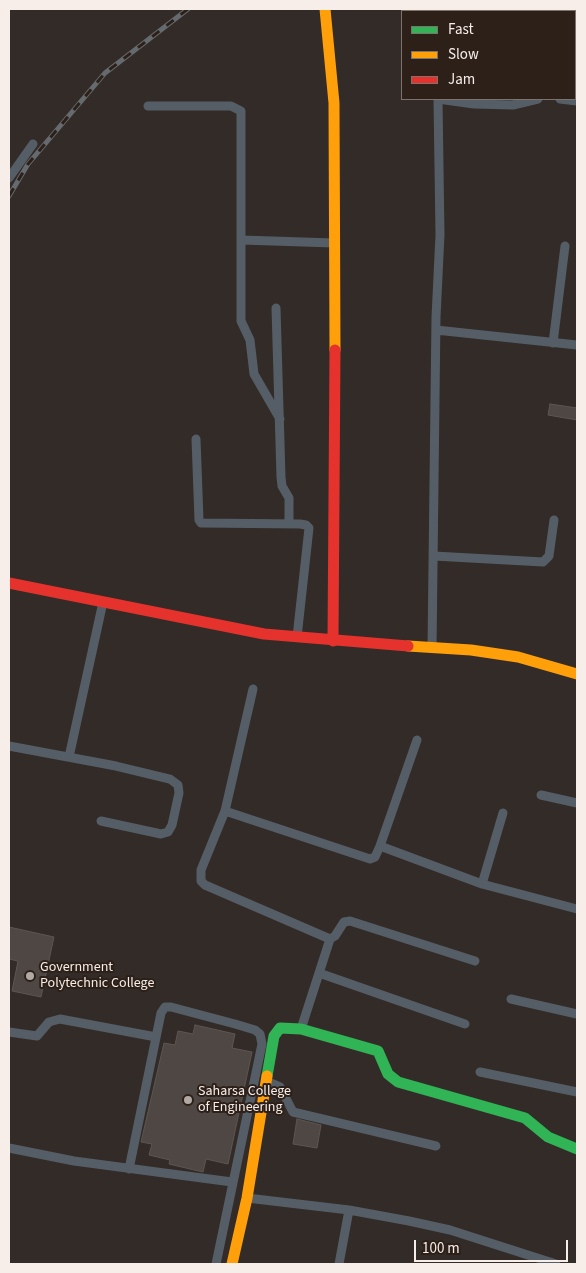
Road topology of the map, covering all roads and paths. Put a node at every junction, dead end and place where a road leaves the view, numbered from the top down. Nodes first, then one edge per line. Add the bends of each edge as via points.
1 (325, 9) edge
2 (438, 100) edge
3 (445, 100) edge
4 (534, 100) edge
5 (148, 106) dead end
6 (33, 144) dead end
7 (9, 178) edge
8 (241, 240) junction
9 (334, 243) junction
10 (564, 246) dead end
11 (276, 308) dead end
12 (436, 330) junction
13 (553, 343) junction
14 (577, 345) edge
15 (280, 419) junction
16 (196, 439) dead end
17 (554, 520) dead end
18 (289, 524) junction
19 (434, 556) junction
20 (9, 584) edge
21 (103, 602) junction
22 (298, 637) junction
23 (333, 641) junction
24 (432, 648) junction
25 (577, 674) edge
26 (253, 689) dead end
27 (417, 740) dead end
28 (9, 746) edge
29 (69, 757) junction
30 (541, 796) dead end
31 (577, 803) edge
32 (225, 812) junction
33 (503, 812) dead end
34 (101, 820) dead end
35 (380, 846) junction
36 (482, 884) junction
37 (577, 909) edge
38 (330, 939) junction
39 (475, 961) dead end
40 (319, 973) junction
41 (511, 999) dead end
42 (577, 1014) edge
43 (464, 1024) dead end
44 (301, 1029) junction
45 (9, 1032) edge
46 (156, 1037) junction
47 (480, 1072) dead end
48 (266, 1081) junction
49 (577, 1092) edge
50 (436, 1146) dead end
51 (9, 1148) edge
52 (577, 1149) edge
53 (129, 1169) junction
54 (232, 1182) junction
55 (247, 1198) junction
56 (349, 1210) junction
57 (216, 1264) edge
58 (232, 1264) edge
59 (339, 1264) edge
60 (556, 1264) edge

1 - 9 street via 334,103
2 - 12 street via 440,235
3 - 4 street via 513,105
5 - 8 street via 231,106 241,111
6 - 7 street
8 - 9 street
8 - 15 street via 242,326 250,340 254,374
9 - 23 street via 336,466
10 - 13 street
11 - 15 street
12 - 13 street
12 - 19 street
13 - 14 street
15 - 18 street via 281,477 289,498
16 - 18 street via 201,523
17 - 19 street via 549,556 543,562
18 - 22 street via 309,528
19 - 24 street
20 - 21 street
21 - 22 street via 264,634
21 - 29 street
22 - 23 street
23 - 24 street
24 - 25 street via 518,657
26 - 32 street
27 - 35 street
28 - 29 street
29 - 34 street via 170,779 178,784 179,793 168,832 161,834
30 - 31 street
32 - 35 street via 370,859 375,857
32 - 38 street via 201,870 201,881
33 - 36 street
35 - 36 street
36 - 37 street
38 - 39 street via 344,922 350,921
38 - 40 street
40 - 43 street
40 - 44 street
41 - 42 street
44 - 48 street via 280,1028 276,1031
44 - 52 street via 378,1051 388,1074 398,1082 525,1118 548,1138
45 - 46 street via 37,1036 49,1022 60,1018
46 - 53 street
46 - 54 street via 161,1013 165,1007 171,1007 255,1030 262,1037
47 - 49 street
48 - 50 street via 280,1087 293,1112
48 - 55 street
51 - 53 street
53 - 54 street
54 - 57 street
55 - 56 street
55 - 58 street
56 - 59 street
56 - 60 street via 450,1230

